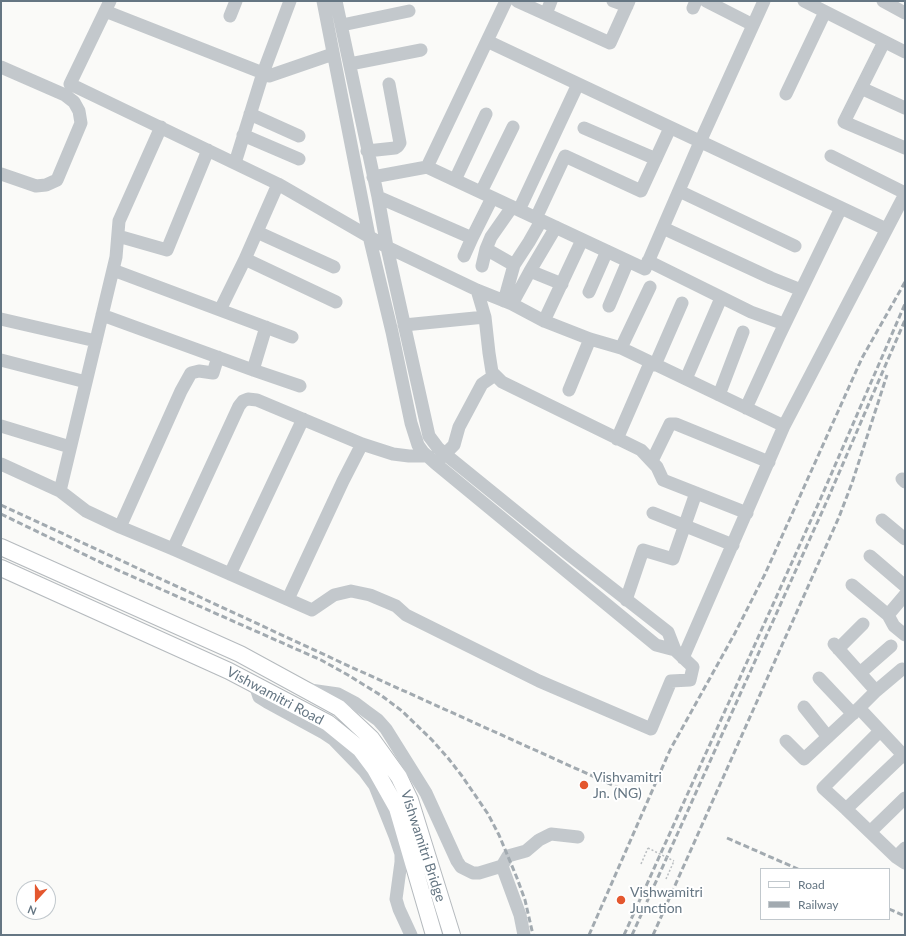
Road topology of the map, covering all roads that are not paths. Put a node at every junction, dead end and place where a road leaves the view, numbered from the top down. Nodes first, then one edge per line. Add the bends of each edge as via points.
1 (236, 1) edge
2 (290, 1) edge
3 (323, 1) edge
4 (336, 1) edge
5 (506, 1) edge
6 (517, 1) edge
7 (551, 1) edge
8 (613, 1) edge
9 (706, 1) edge
10 (764, 1) edge
11 (804, 1) edge
12 (883, 1) edge
13 (628, 4) edge
14 (107, 6) edge
15 (409, 11) dead end
16 (825, 12) junction
17 (905, 13) edge
18 (546, 14) junction
19 (230, 16) dead end
20 (342, 25) junction
21 (753, 25) junction
22 (487, 41) junction
23 (884, 42) junction
24 (421, 50) dead end
25 (905, 52) edge
26 (334, 54) junction
27 (350, 64) junction
28 (1, 66) edge
29 (263, 73) junction
30 (389, 84) dead end
31 (578, 84) junction
32 (861, 88) junction
33 (786, 94) dead end
34 (905, 108) edge
35 (250, 114) junction
36 (486, 114) dead end
37 (161, 127) junction
38 (513, 127) dead end
39 (584, 128) dead end
40 (670, 128) junction
41 (243, 135) junction
42 (299, 136) dead end
43 (700, 142) junction
44 (905, 148) edge
45 (208, 150) junction
46 (367, 151) junction
47 (831, 156) dead end
48 (656, 159) junction
49 (299, 160) dead end
50 (235, 163) junction
51 (427, 167) junction
52 (1, 174) edge
53 (373, 178) junction
54 (455, 180) junction
55 (278, 184) junction
56 (679, 191) junction
57 (905, 193) edge
58 (486, 195) junction
59 (378, 197) junction
60 (841, 208) junction
61 (516, 209) junction
62 (539, 219) junction
63 (556, 227) junction
64 (663, 228) junction
65 (886, 229) junction
66 (257, 232) junction
67 (118, 236) junction
68 (369, 236) junction
69 (472, 238) junction
70 (582, 240) junction
71 (796, 246) dead end
72 (387, 247) junction
73 (486, 249) junction
74 (607, 252) junction
75 (464, 256) dead end
76 (245, 259) junction
77 (628, 261) junction
78 (648, 261) junction
79 (514, 265) junction
80 (482, 266) dead end
81 (334, 267) dead end
82 (113, 270) junction
83 (530, 271) junction
84 (562, 284) junction
85 (650, 287) dead end
86 (477, 290) junction
87 (801, 290) junction
88 (589, 292) dead end
89 (721, 298) junction
90 (336, 302) dead end
91 (508, 303) junction
92 (682, 303) dead end
93 (609, 306) dead end
94 (220, 310) junction
95 (102, 315) junction
96 (486, 317) junction
97 (1, 320) edge
98 (544, 321) junction
99 (784, 324) junction
100 (404, 325) junction
101 (266, 327) junction
102 (743, 332) dead end
103 (292, 337) dead end
104 (590, 339) junction
105 (96, 341) junction
106 (621, 348) junction
107 (218, 357) junction
108 (1, 360) edge
109 (653, 364) junction
110 (252, 370) junction
111 (495, 374) junction
112 (686, 379) junction
113 (86, 382) junction
114 (300, 386) dead end
115 (569, 390) dead end
116 (719, 395) junction
117 (746, 408) junction
118 (303, 419) junction
119 (1, 426) edge
120 (784, 426) junction
121 (617, 438) junction
122 (362, 444) junction
123 (70, 447) junction
124 (445, 454) junction
125 (432, 460) junction
126 (652, 461) junction
127 (769, 462) junction
128 (1, 464) edge
129 (60, 491) junction
130 (696, 493) junction
131 (653, 513) dead end
132 (747, 513) junction
133 (882, 520) dead end
134 (685, 526) junction
135 (120, 527) junction
136 (905, 539) edge
137 (733, 545) junction
138 (1, 547) edge
139 (173, 549) junction
140 (870, 556) dead end
141 (1, 568) edge
142 (230, 574) junction
143 (852, 585) dead end
144 (905, 586) edge
145 (905, 595) edge
146 (288, 599) junction
147 (626, 600) junction
148 (888, 615) junction
149 (863, 624) dead end
150 (905, 635) edge
151 (891, 646) dead end
152 (679, 654) junction
153 (902, 669) dead end
154 (860, 673) junction
155 (819, 678) dead end
156 (255, 685) junction
157 (302, 688) junction
158 (876, 691) junction
159 (804, 707) dead end
160 (339, 708) joint
161 (856, 711) junction
162 (880, 731) junction
163 (828, 737) junction
164 (786, 741) dead end
165 (904, 756) edge
166 (905, 798) edge
167 (846, 809) junction
168 (870, 832) junction
169 (578, 837) dead end
170 (902, 856) edge
171 (502, 866) junction
172 (411, 935) edge
173 (434, 935) edge
174 (452, 935) edge
175 (524, 935) edge

1 - 19 street
2 - 29 street
3 - 26 street
4 - 20 street
5 - 22 street
6 - 18 street
7 - 18 street
8 - 13 street
9 - 21 street
10 - 21 street
11 - 16 street
12 - 17 street
13 - 18 street via 610,43
14 - 29 street
14 - 37 street via 70,84
15 - 20 street
16 - 23 street
16 - 33 street
20 - 27 street
21 - 43 street
22 - 31 street
22 - 51 street
23 - 25 street
23 - 32 street
24 - 27 street
26 - 29 street via 269,76
26 - 68 street
27 - 46 street
28 - 52 street via 65,95 74,102 81,123 57,180 36,186
29 - 35 street
30 - 46 street via 400,143 395,148
31 - 40 street
31 - 61 street
32 - 34 street
32 - 44 street via 844,122
35 - 41 street
35 - 42 street
36 - 54 street
37 - 45 street
37 - 67 street via 120,221
38 - 58 street
39 - 48 street
40 - 43 street
40 - 48 street
41 - 49 street
41 - 50 street
43 - 56 street
43 - 60 street
45 - 50 street
45 - 67 street via 167,250
46 - 53 street
47 - 57 street
48 - 62 street via 641,192 566,156
50 - 55 street
51 - 53 street
51 - 54 street
53 - 59 street
54 - 58 street
55 - 66 street
55 - 68 street
56 - 64 street
56 - 71 street
57 - 65 street
58 - 61 street
58 - 69 street
59 - 69 street
59 - 72 street
60 - 65 street
60 - 87 street
61 - 62 street
61 - 73 street via 491,237
62 - 63 street
62 - 79 street via 529,242
63 - 70 street
63 - 83 street
64 - 78 street
64 - 87 street
65 - 120 street
66 - 76 street
66 - 81 street
67 - 82 street
68 - 72 street
68 - 125 street via 410,423 418,445
69 - 75 street
70 - 74 street
70 - 84 street
72 - 86 street
72 - 100 street
73 - 79 street
73 - 80 street
74 - 77 street
74 - 88 street
76 - 90 street
76 - 94 street
77 - 78 street via 645,269
77 - 93 street
78 - 89 street
79 - 91 street
82 - 94 street
82 - 95 street
83 - 84 street
83 - 91 street
84 - 98 street
85 - 106 street
86 - 91 street
86 - 96 street
87 - 99 street
89 - 99 street
89 - 112 street
91 - 98 street
92 - 109 street
94 - 101 street
95 - 105 street
95 - 107 street
96 - 100 street
96 - 111 street via 492,372
97 - 105 street
98 - 104 street
99 - 117 street
100 - 124 street via 427,430
101 - 103 street
101 - 110 street
102 - 116 street
104 - 106 street
104 - 115 street
105 - 113 street
106 - 109 street
107 - 110 street
107 - 135 street via 213,373 191,372
108 - 113 street
109 - 112 street
109 - 121 street
110 - 114 street
111 - 121 street via 502,382 520,392
111 - 124 street via 482,384 459,427 454,445
112 - 116 street
113 - 123 street
116 - 117 street
117 - 120 street
118 - 122 street
118 - 139 street via 257,400 243,401
118 - 142 street
119 - 123 street
120 - 127 street
121 - 126 street via 641,450
122 - 125 street via 393,454
122 - 146 street
123 - 129 street
124 - 125 street
124 - 147 street
125 - 152 street via 656,645
126 - 127 street via 670,424 676,424
126 - 130 street via 664,480
127 - 132 street
128 - 129 street
129 - 135 street via 86,511
130 - 132 street
130 - 134 street
131 - 134 street
132 - 137 street
133 - 136 street
134 - 137 street
134 - 147 street via 673,560 643,550
135 - 139 street
137 - 152 street
138 - 157 main road, Vishwamitri Road via 240,654
139 - 142 street
140 - 144 street
141 - 156 main road, Vishwamitri Road
142 - 146 street
143 - 148 street
145 - 148 street
146 - 152 street via 312,610 334,595 351,591 370,596 396,606 406,615 539,681 651,729 671,681 690,680 693,667
147 - 152 street via 668,632
148 - 150 street via 894,626
149 - 154 street via 836,647
151 - 154 street
153 - 158 street
154 - 158 street
155 - 161 street
156 - 172 street via 260,697 267,702 332,739 364,771 375,786 401,854 396,899
156 - 173 main road, Vishwamitri Road via 328,723 360,748 397,808
157 - 160 main road, Vishwamitri Road
157 - 171 street via 338,694 355,703 386,729 426,794 461,867 479,873
158 - 161 street
159 - 163 street
160 - 174 main road, Vishwamitri Bridge via 371,738 402,782 410,800
161 - 162 street
161 - 163 street
162 - 165 street
162 - 167 street via 822,788
163 - 164 street via 804,759
165 - 167 street
166 - 168 street
167 - 168 street
168 - 170 street
169 - 171 street via 551,834 544,836 526,851 508,856
171 - 175 street via 520,915

